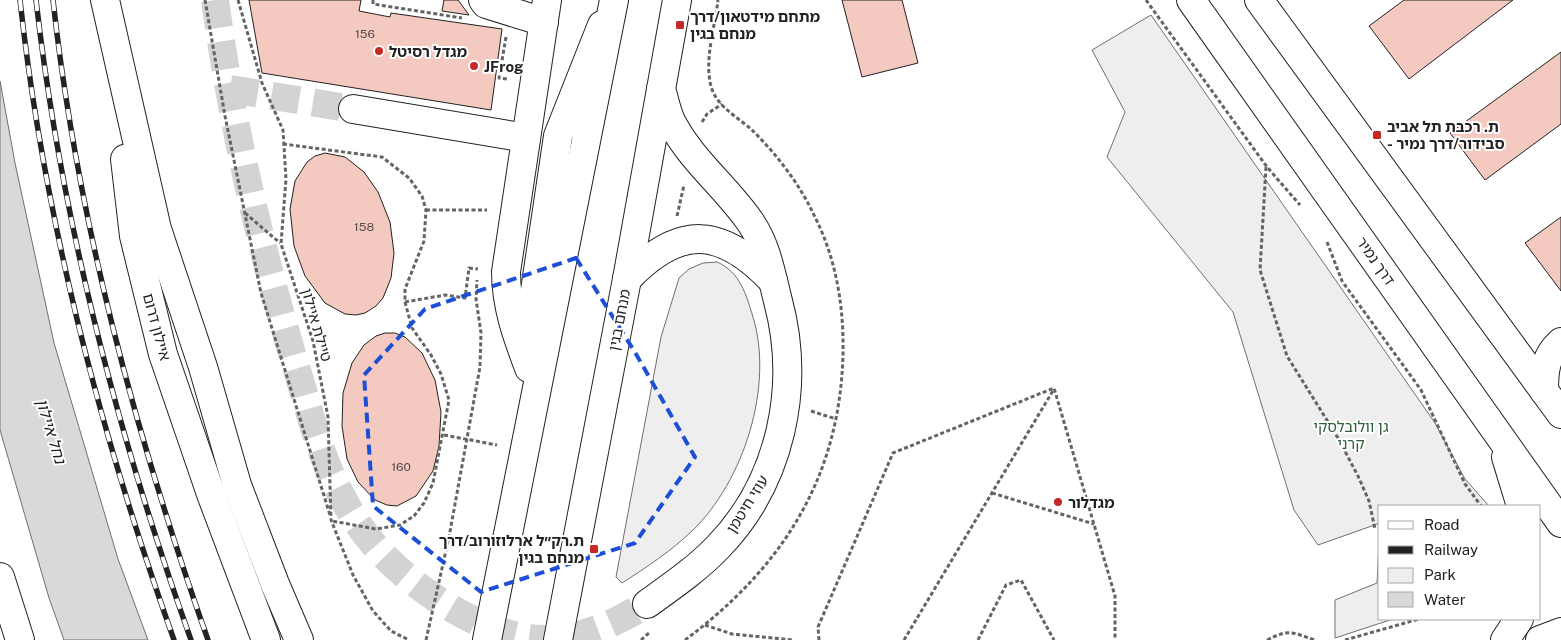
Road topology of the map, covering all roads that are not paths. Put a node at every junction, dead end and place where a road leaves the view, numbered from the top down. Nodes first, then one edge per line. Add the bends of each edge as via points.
1 (105, 0) edge
2 (613, 0) edge
3 (677, 0) edge
4 (1191, 0) edge
5 (1259, 0) edge
6 (476, 10) edge
7 (546, 11) edge
8 (661, 90) junction
9 (353, 109) tunnel mouth
10 (526, 138) junction
11 (627, 279) junction
12 (773, 281) junction
13 (1561, 342) edge
14 (538, 390) junction
15 (1544, 391) junction
16 (1561, 414) edge
17 (1500, 436) junction
18 (1521, 505) edge
19 (1561, 523) edge
20 (0, 577) edge
21 (648, 604) tunnel mouth
22 (1519, 620) edge
23 (1561, 632) edge
24 (20, 640) edge
25 (266, 640) edge
26 (299, 640) edge
27 (487, 640) edge
28 (558, 640) edge
29 (1505, 640) edge
30 (1540, 640) edge

1 - 25 main road, איילון דרום via 134,236 163,354
1 - 26 main road via 157,229 203,367 237,485
2 - 14 main road
3 - 8 main road, מנחם בגין
4 - 17 main road, דרך נמיר
5 - 15 main road
6 - 7 main road via 486,4
7 - 10 main road
8 - 11 main road, מנחם בגין
8 - 12 main road, עוזי חיטמן via 673,125 690,151 750,223 765,250
9 - 10 main road
10 - 14 main road via 506,293 515,330
11 - 12 main road, עוזי חיטמן via 656,253 689,239 721,242 758,265
11 - 28 main road, מנחם בגין
12 - 21 main road, עוזי חיטמן via 784,322 787,366 786,401 775,454 744,515 718,547
13 - 15 main road via 1553,350 1544,369
14 - 27 main road
15 - 16 main road
17 - 18 main road
17 - 19 main road, דרך נמיר
20 - 24 main road
22 - 29 main road
23 - 30 main road

